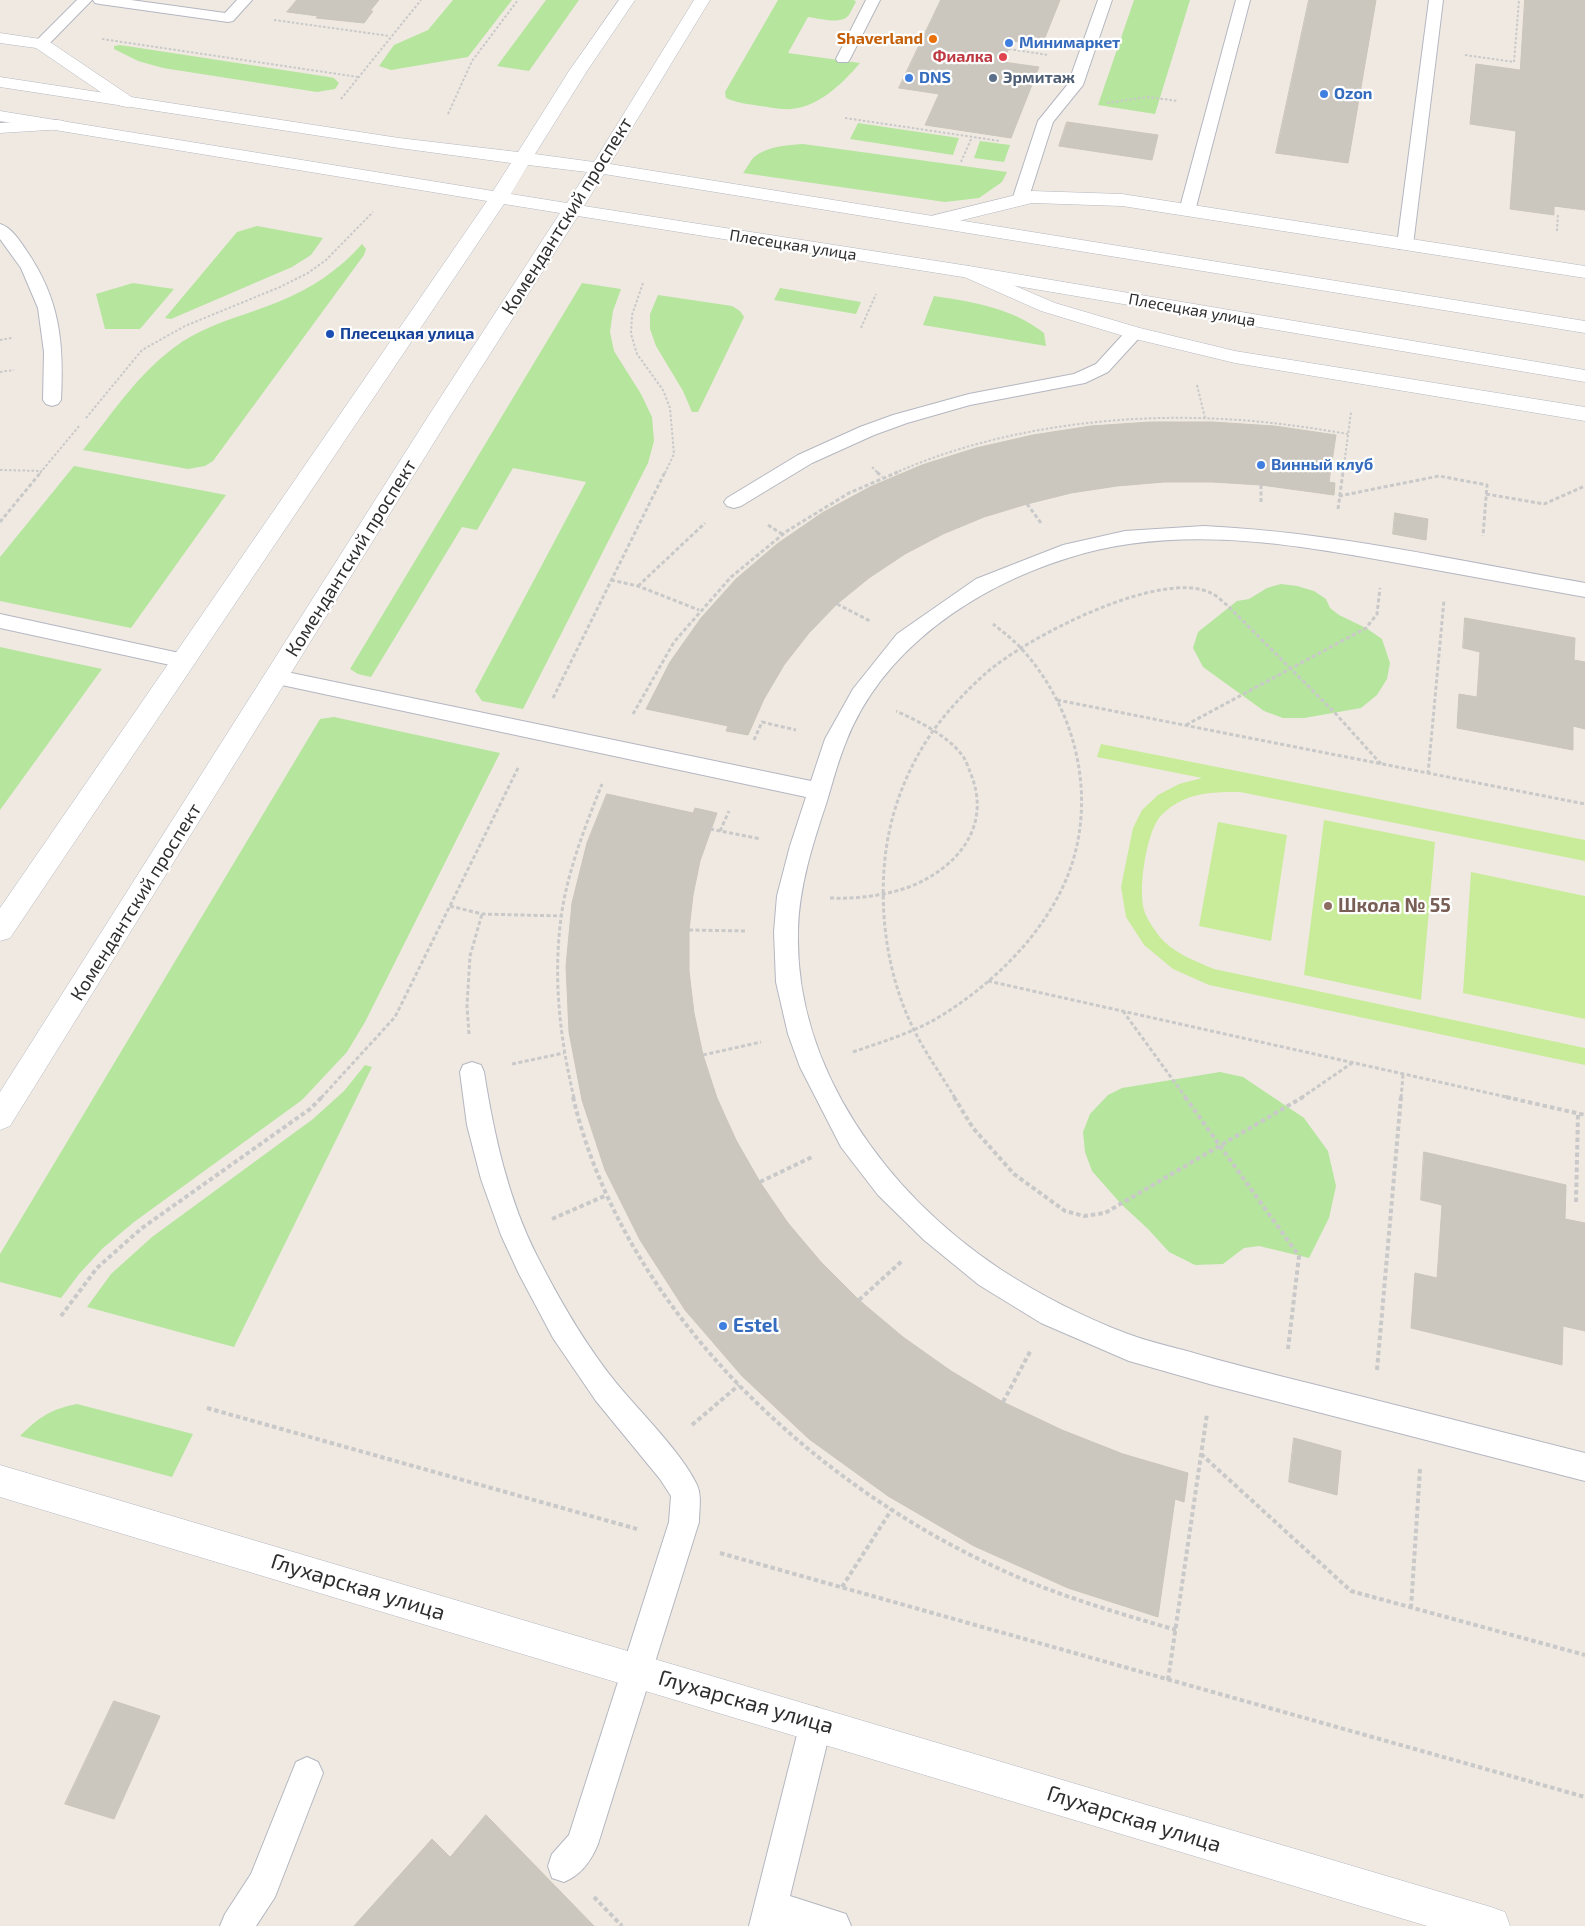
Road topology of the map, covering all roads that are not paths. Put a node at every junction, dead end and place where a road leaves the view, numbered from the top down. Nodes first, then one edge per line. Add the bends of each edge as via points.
1 (85, 0) edge
2 (100, 0) edge
3 (245, 0) edge
4 (627, 0) edge
5 (702, 0) edge
6 (874, 0) edge
7 (1105, 0) edge
8 (1243, 0) edge
9 (1436, 0) edge
10 (141, 2) edge
11 (0, 38) edge
12 (41, 44) junction
13 (843, 60) dead end
14 (0, 82) edge
15 (127, 102) junction
16 (0, 116) edge
17 (58, 125) junction
18 (0, 128) edge
19 (522, 158) junction
20 (599, 168) junction
21 (499, 197) junction
22 (1020, 200) junction
23 (573, 208) junction
24 (1187, 211) junction
25 (934, 221) junction
26 (0, 229) edge
27 (1405, 245) junction
28 (969, 272) junction
29 (1585, 272) edge
30 (1585, 327) edge
31 (1134, 334) junction
32 (1585, 376) edge
33 (52, 400) dead end
34 (1585, 414) edge
35 (734, 502) road end
36 (1585, 590) edge
37 (0, 621) edge
38 (184, 661) junction
39 (277, 677) junction
40 (818, 791) junction
41 (0, 930) edge
42 (472, 1072) road end
43 (0, 1117) edge
44 (1585, 1467) edge
45 (0, 1481) edge
46 (638, 1670) junction
47 (816, 1723) junction
48 (307, 1773) dead end
49 (564, 1866) dead end
50 (769, 1916) edge
51 (238, 1926) edge
52 (834, 1926) edge
53 (1491, 1926) edge

1 - 12 lane
2 - 10 lane
3 - 10 lane via 228,18
4 - 19 street
5 - 20 street, Комендантский проспект
6 - 13 lane
7 - 22 lane via 1075,85 1046,120
8 - 24 lane
9 - 27 lane
11 - 12 street
12 - 15 street
14 - 15 street
15 - 19 street
16 - 17 street, Плесецкая улица
17 - 18 street
17 - 21 street, Плесецкая улица
19 - 20 street
19 - 21 street
20 - 23 street, Комендантский проспект
20 - 25 street
21 - 23 street, Плесецкая улица
21 - 38 street
22 - 24 street via 1032,197 1122,200
22 - 25 street
23 - 28 street, Плесецкая улица
23 - 39 street, Комендантский проспект
24 - 27 street
25 - 30 street
26 - 33 lane via 22,256 46,305 55,364
27 - 29 street
28 - 31 street via 1048,307
28 - 32 street, Плесецкая улица
31 - 34 street via 1235,357
31 - 35 lane via 1102,368 1079,379 969,400 892,422 805,459
36 - 40 lane via 1262,535 1204,532 1125,538 1063,552 983,584 904,639 860,694 836,739
37 - 38 lane
38 - 41 street
39 - 40 lane
39 - 43 street, Комендантский проспект
40 - 44 lane via 789,896 786,932 788,982 800,1034 812,1067 850,1139 887,1187 932,1232 988,1276 1051,1314 1129,1348
42 - 46 lane via 480,1125 494,1179 514,1235 563,1329 606,1392 686,1493 679,1541
45 - 46 street, Глухарская улица
46 - 47 street, Глухарская улица
46 - 49 lane via 582,1844
47 - 50 lane
47 - 53 street, Глухарская улица
48 - 51 lane via 263,1885
50 - 52 lane

